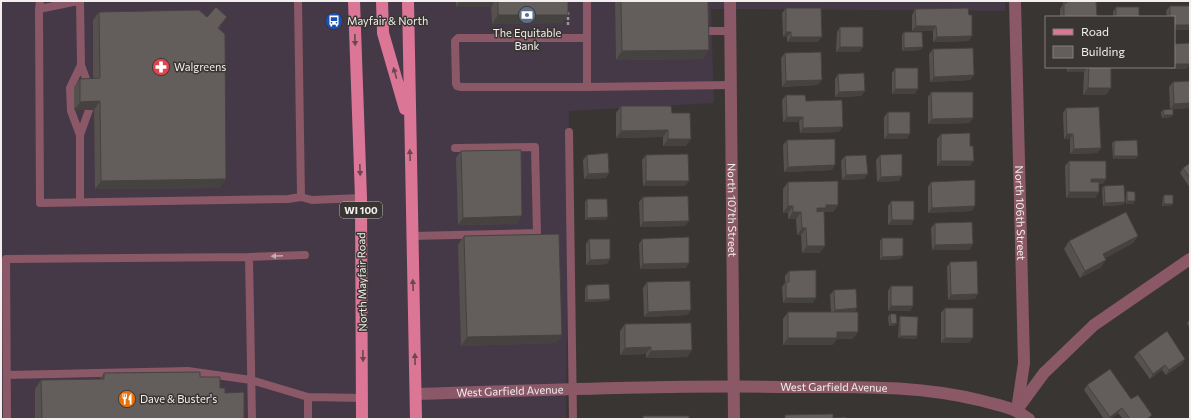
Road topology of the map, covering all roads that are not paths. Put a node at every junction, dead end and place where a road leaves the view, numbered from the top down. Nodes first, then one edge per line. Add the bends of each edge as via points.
1 (79, 1) edge
2 (298, 1) edge
3 (354, 1) edge
4 (382, 1) edge
5 (408, 1) edge
6 (587, 1) edge
7 (730, 1) edge
8 (1015, 1) edge
9 (39, 5) edge
10 (702, 31) edge
11 (732, 31) junction
12 (587, 38) junction
13 (80, 65) junction
14 (732, 85) junction
15 (89, 87) edge
16 (587, 87) junction
17 (89, 110) edge
18 (409, 124) junction
19 (569, 132) dead end
20 (80, 135) junction
21 (455, 148) dead end
22 (300, 197) junction
23 (360, 198) junction
24 (80, 202) junction
25 (412, 236) junction
26 (305, 255) dead end
27 (249, 257) junction
28 (1190, 259) edge
29 (7, 375) junction
30 (251, 380) junction
31 (734, 386) junction
32 (572, 389) junction
33 (416, 394) junction
34 (308, 397) junction
35 (363, 398) junction
36 (1017, 410) junction
37 (7, 419) edge
38 (252, 419) edge
39 (308, 419) edge
40 (362, 419) edge
41 (416, 419) edge
42 (573, 419) edge
43 (734, 419) edge
44 (1029, 419) edge

1 - 9 lane
1 - 13 lane
2 - 22 lane
3 -> 23 main road, North Mayfair Road / WI 100
18 -> 4 main road via 383,33
5 - 18 main road
6 - 12 lane
7 - 11 street, North 107th Street
8 - 36 street, North 106th Street via 1024,363
9 - 24 lane via 40,203
10 - 11 lane
11 - 14 street, North 107th Street
12 - 16 lane
12 - 16 lane via 458,38 455,41 454,77 457,86
13 - 15 lane
13 - 20 lane via 70,88 70,111
14 - 16 lane
14 - 31 street, North 107th Street
17 - 20 lane
25 -> 18 main road
19 - 32 lane
20 - 24 lane
21 - 25 lane via 535,147 537,233
22 - 23 lane via 312,200
22 - 24 lane
23 -> 35 main road, North Mayfair Road / WI 100
33 -> 25 main road
26 -> 27 lane
27 - 29 lane via 6,259
27 - 30 lane
28 - 36 street via 1094,325 1044,373
29 - 30 lane via 188,371
29 - 37 lane
30 - 34 lane
30 - 38 lane
31 - 32 street, West Garfield Avenue
31 - 36 street, West Garfield Avenue via 905,388 961,396
31 - 43 street, North 107th Street
32 - 33 street, West Garfield Avenue
32 - 42 lane
33 - 41 main road
34 - 35 lane
34 - 39 lane
35 - 40 main road, North Mayfair Road / WI 100
36 - 44 street

